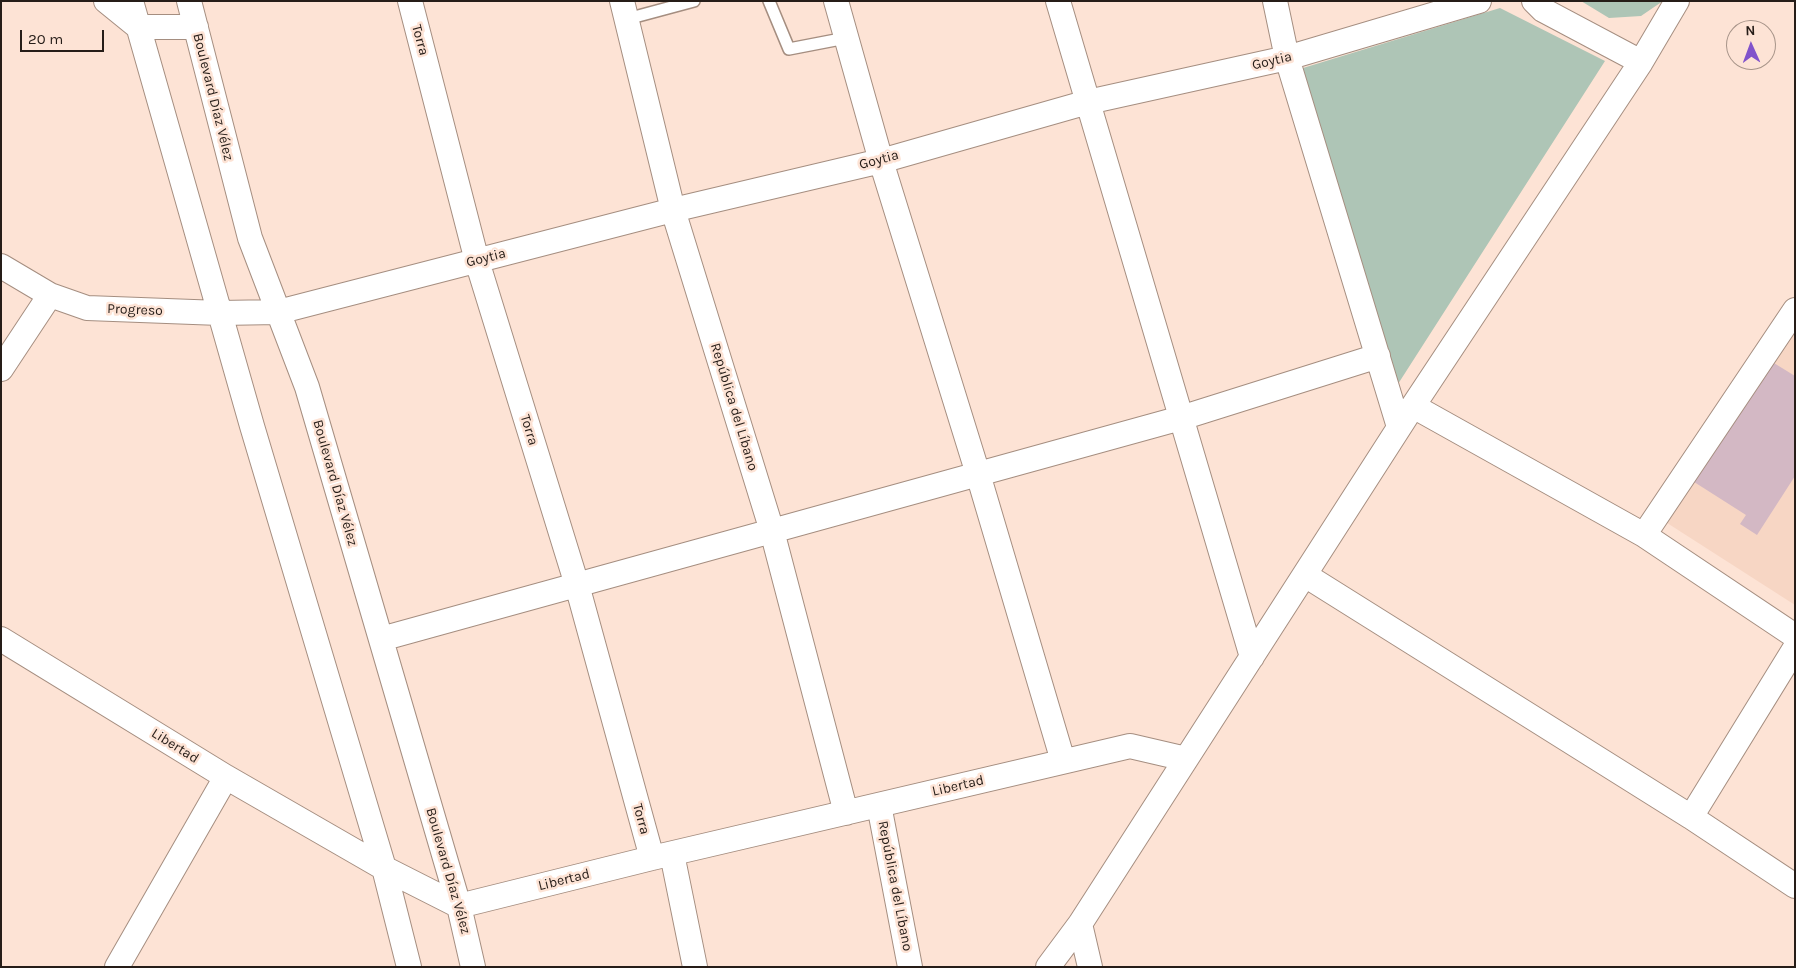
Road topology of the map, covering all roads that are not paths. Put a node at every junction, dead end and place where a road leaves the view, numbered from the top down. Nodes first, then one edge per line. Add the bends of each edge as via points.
1 (106, 1) edge
2 (131, 1) edge
3 (189, 1) edge
4 (410, 1) edge
5 (694, 1) edge
6 (769, 1) edge
7 (836, 1) edge
8 (1058, 1) edge
9 (1275, 1) edge
10 (1479, 1) edge
11 (1534, 1) edge
12 (1677, 1) edge
13 (624, 10) edge
14 (138, 27) junction
15 (196, 28) junction
16 (846, 38) junction
17 (1287, 58) junction
18 (1641, 62) junction
19 (1088, 102) junction
20 (880, 161) junction
21 (673, 210) junction
22 (478, 261) junction
23 (1, 266) edge
24 (50, 296) junction
25 (1795, 310) edge
26 (278, 312) junction
27 (220, 313) junction
28 (1378, 356) junction
29 (1, 370) edge
30 (1413, 406) junction
31 (1180, 418) junction
32 (1399, 427) junction
33 (978, 474) junction
34 (772, 531) junction
35 (1644, 536) junction
36 (1305, 575) junction
37 (577, 585) junction
38 (1795, 636) edge
39 (1, 639) edge
40 (381, 639) junction
41 (1795, 648) edge
42 (1252, 657) junction
43 (1186, 759) junction
44 (1063, 761) junction
45 (226, 777) junction
46 (879, 805) junction
47 (846, 813) junction
48 (1692, 817) junction
49 (662, 856) junction
50 (384, 868) junction
51 (1795, 886) edge
52 (459, 906) junction
53 (1080, 924) junction
54 (117, 967) edge
55 (409, 967) edge
56 (474, 967) edge
57 (695, 967) edge
58 (910, 967) edge
59 (1048, 967) edge
60 (1090, 967) edge

1 - 14 street
2 - 14 street
3 - 15 street, Boulevard Díaz Vélez
4 - 22 street, Torra
5 - 13 lane
6 - 16 lane via 789,49
7 - 16 street
8 - 19 street
9 - 17 street
10 - 17 street, Goytia
11 - 18 street via 1543,10
12 - 18 street
13 - 21 street, República del Líbano
14 - 15 street
14 - 27 street
15 - 26 street, Boulevard Díaz Vélez via 250,238
16 - 20 street
17 - 19 street, Goytia
17 - 28 street
18 - 30 street
19 - 20 street, Goytia
19 - 31 street
20 - 21 street, Goytia
20 - 33 street
21 - 22 street, Goytia
21 - 34 street, República del Líbano
22 - 26 street, Goytia
22 - 37 street, Torra
23 - 24 street, Progreso
24 - 27 street, Progreso via 88,308
24 - 29 street
25 - 35 street
26 - 27 street, Progreso
26 - 40 street, Boulevard Díaz Vélez via 307,387
27 - 50 street
28 - 31 street
28 - 32 street
30 - 32 street
30 - 35 street
31 - 33 street
31 - 42 street
32 - 36 street
33 - 34 street
33 - 44 street
34 - 37 street
34 - 47 street, República del Líbano
35 - 38 street
36 - 42 street
36 - 48 street
37 - 40 street
37 - 49 street, Torra
39 - 45 street, Libertad
40 - 52 street, Boulevard Díaz Vélez
41 - 48 street
42 - 43 street
43 - 44 street, Libertad via 1130,746
43 - 53 street
44 - 46 street, Libertad
45 - 50 street, Libertad
45 - 54 street
46 - 47 street, Libertad
46 - 58 street, República del Líbano
47 - 49 street, Libertad
48 - 51 street
49 - 52 street, Libertad
49 - 57 street, Torra
50 - 52 street, Libertad
50 - 55 street
52 - 56 street, Boulevard Díaz Vélez
53 - 59 street
53 - 60 street

